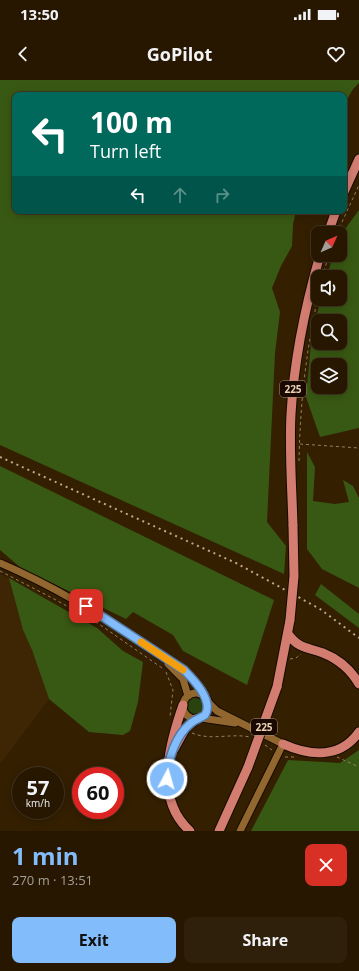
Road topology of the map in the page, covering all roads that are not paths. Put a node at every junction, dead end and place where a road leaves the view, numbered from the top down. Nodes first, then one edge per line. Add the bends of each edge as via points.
1 (359, 159) edge
2 (347, 185) edge
3 (335, 214) edge
4 (331, 226) edge
5 (318, 262) edge
6 (0, 563) edge
7 (288, 634) junction
8 (304, 648) junction
9 (158, 654) junction
10 (284, 658) junction
11 (359, 684) edge
12 (188, 696) junction
13 (205, 699) junction
14 (183, 705) junction
15 (199, 718) junction
16 (248, 727) junction
17 (359, 732) edge
18 (283, 744) junction
19 (170, 757) junction
20 (219, 829) edge
21 (190, 831) edge
22 (240, 831) edge

1 - 2 main road
3 - 4 main road
5 - 7 main road, 225, bridge via 303,321 294,384 290,446 294,576
6 - 9 street via 66,595
7 - 8 main road
7 - 10 main road, 225
8 - 10 main road
8 - 11 main road via 323,653 338,661 351,672
9 - 12 street via 183,679
9 - 13 street via 184,670
10 - 20 main road, 225, bridge via 277,687 248,767
12 - 13 street via 195,693
12 - 14 street
13 - 15 street via 208,711
13 - 16 street via 217,711
14 - 15 street via 185,713 192,718
14 - 19 main road
15 - 16 street
15 - 19 main road via 185,729
16 - 18 street
17 - 18 main road via 347,745 324,754 307,752
18 - 22 street
19 - 21 main road via 167,779 170,799 178,816

